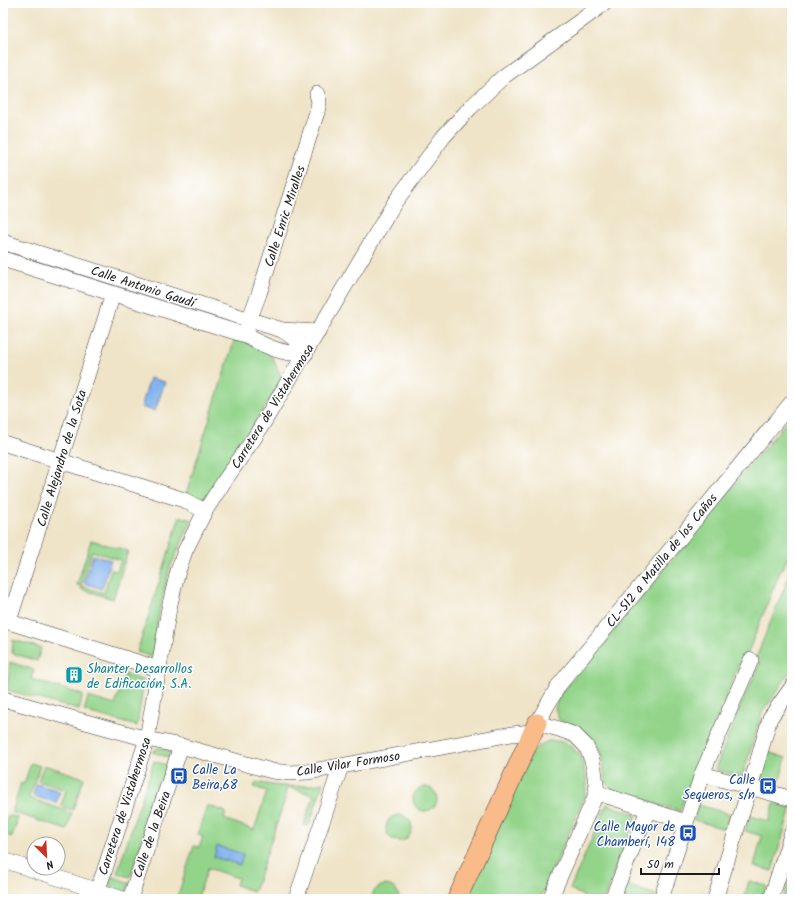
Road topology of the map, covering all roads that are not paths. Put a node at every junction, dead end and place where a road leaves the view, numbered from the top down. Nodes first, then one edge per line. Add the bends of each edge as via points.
1 (605, 3) edge
2 (317, 94) dead end
3 (3, 242) edge
4 (3, 259) edge
5 (112, 294) junction
6 (249, 320) junction
7 (282, 330) junction
8 (318, 332) junction
9 (242, 334) junction
10 (268, 347) junction
11 (306, 353) junction
12 (292, 376) junction
13 (792, 402) edge
14 (3, 443) edge
15 (60, 460) junction
16 (205, 511) junction
17 (6, 620) edge
18 (751, 660) dead end
19 (159, 669) junction
20 (792, 687) edge
21 (3, 699) edge
22 (549, 702) junction
23 (534, 727) junction
24 (559, 729) junction
25 (147, 739) junction
26 (181, 746) junction
27 (341, 766) junction
28 (702, 774) junction
29 (750, 787) junction
30 (597, 792) junction
31 (792, 799) edge
32 (648, 810) junction
33 (686, 822) junction
34 (792, 832) edge
35 (3, 860) edge
36 (95, 895) edge
37 (123, 899) edge
38 (130, 899) edge
39 (296, 899) edge
40 (458, 899) edge
41 (550, 899) edge
42 (612, 899) edge
43 (661, 899) edge
44 (715, 899) edge
45 (772, 899) edge

1 - 8 street, Carretera de Vistahermosa via 503,78 444,136 395,202
2 - 6 street, Calle Enric Miralles via 317,112
3 - 6 street, Calle Antonio Gaudí
4 - 5 street, Calle Antonio Gaudí
5 - 9 street, Calle Antonio Gaudí
5 - 15 street, Calle Alejandro de la Sota
6 - 7 street, Calle Antonio Gaudí
6 - 9 street, Calle Enric Miralles via 247,329
7 - 8 street, Calle Antonio Gaudí
7 - 11 street, Calle Antonio Gaudí via 293,337
8 - 11 street, Carretera de Vistahermosa
9 - 10 street, Calle Antonio Gaudí
10 - 11 street, Calle Antonio Gaudí via 286,353
10 - 12 street, Calle Antonio Gaudí
11 - 12 street, Carretera de Vistahermosa
12 - 16 street, Carretera de Vistahermosa
13 - 22 street, CL-512 a Matilla de los Caños via 597,638 559,685
14 - 15 street
15 - 16 street via 184,500
15 - 17 street, Calle Alejandro de la Sota
16 - 19 street, Carretera de Vistahermosa via 178,571
17 - 19 street
18 - 28 street
19 - 25 street, Carretera de Vistahermosa
20 - 29 street via 770,718
21 - 25 street, Calle Vilar Formoso
22 - 23 street, CL-512 a Matilla de los Caños
22 - 24 street
23 - 24 street
23 - 27 street, Calle Vilar Formoso
23 - 40 main road
24 - 30 street via 575,735 586,746 592,760
25 - 26 street, Calle Vilar Formoso
25 - 36 street, Carretera de Vistahermosa
26 - 27 street, Calle Vilar Formoso via 272,771 296,772
26 - 38 street, Calle de la Beira
27 - 39 street
28 - 29 street
28 - 33 street
29 - 31 street
29 - 44 street
30 - 32 street
30 - 41 street
32 - 33 street
32 - 42 street
33 - 43 street
34 - 45 street
35 - 36 street
36 - 37 street

